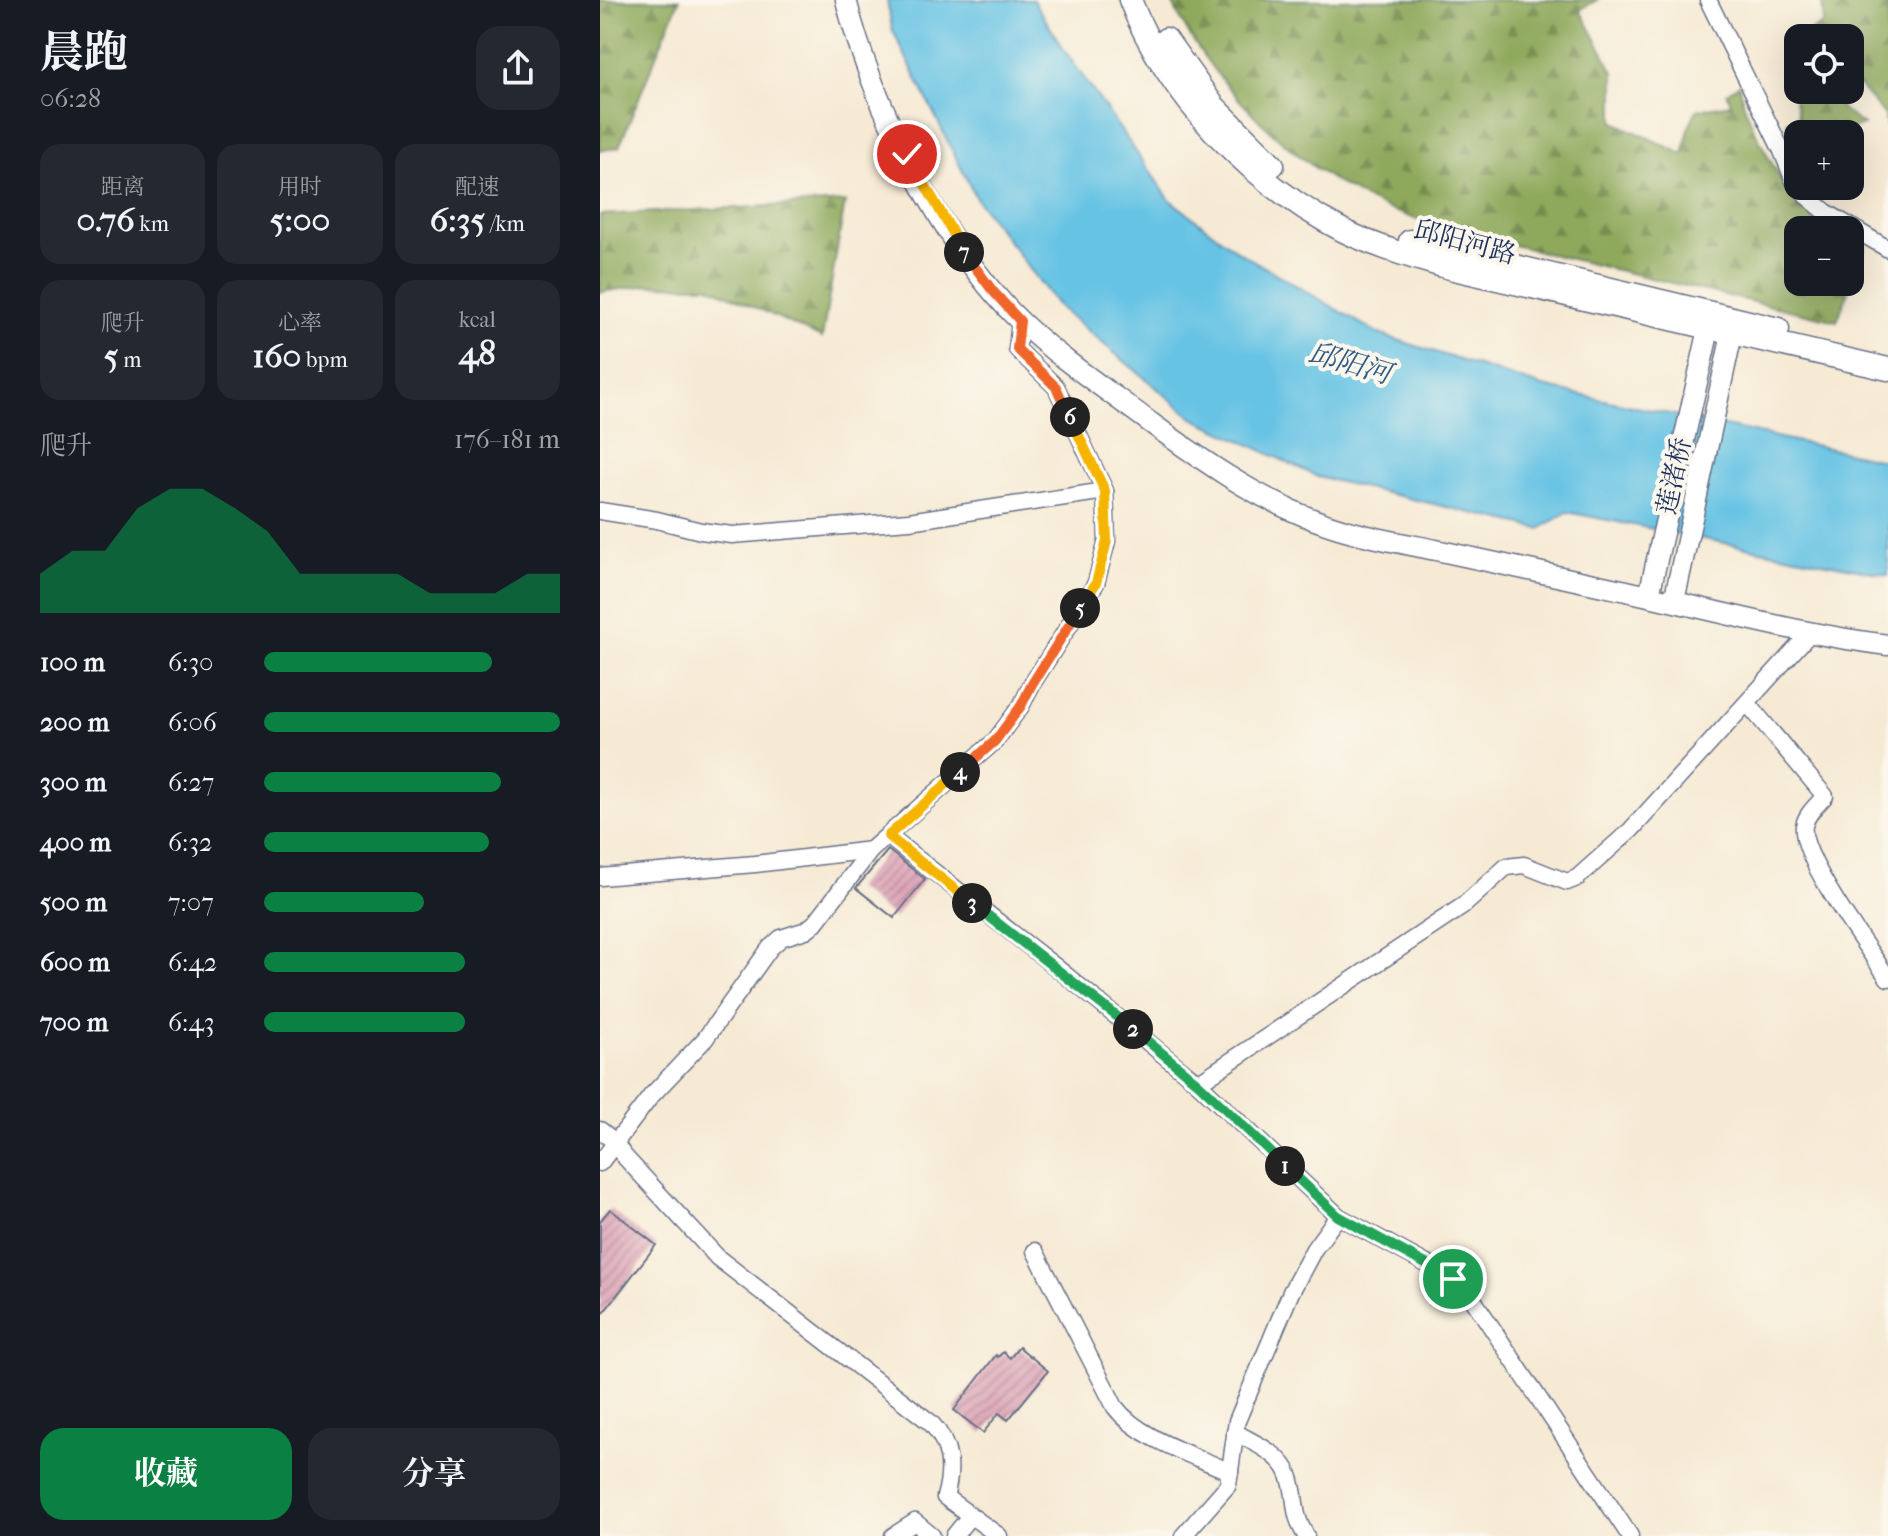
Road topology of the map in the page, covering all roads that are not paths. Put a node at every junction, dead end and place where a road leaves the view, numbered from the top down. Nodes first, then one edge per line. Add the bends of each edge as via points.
1 (846, 0) edge
2 (1130, 0) edge
3 (1146, 0) edge
4 (1708, 0) edge
5 (1888, 249) edge
6 (1020, 321) junction
7 (1709, 329) junction
8 (1732, 334) junction
9 (1888, 354) edge
10 (1888, 369) edge
11 (1105, 491) junction
12 (600, 511) edge
13 (1649, 595) junction
14 (1674, 601) junction
15 (1810, 633) junction
16 (1888, 645) edge
17 (1748, 704) junction
18 (888, 836) junction
19 (871, 850) junction
20 (600, 877) edge
21 (1888, 978) edge
22 (1198, 1083) junction
23 (600, 1130) edge
24 (615, 1142) junction
25 (600, 1163) edge
26 (1338, 1216) junction
27 (1035, 1251) dead end
28 (1235, 1432) junction
29 (1230, 1472) junction
30 (970, 1516) junction
31 (893, 1536) edge
32 (932, 1536) edge
33 (954, 1536) edge
34 (999, 1536) edge
35 (1183, 1536) edge
36 (1306, 1536) edge
37 (1630, 1536) edge

1 - 6 street via 865,58 915,171 968,259
2 - 7 main road, 邱阳河路 via 1170,75 1200,114 1269,181 1325,221 1419,260
3 - 9 main road, 邱阳河路 via 1181,64 1232,126 1305,190 1369,226 1452,253
4 - 5 street via 1794,181 1826,212
6 - 11 street via 1017,349 1056,387
6 - 13 street via 1216,470 1294,512 1353,532
7 - 8 main road, 邱阳河路
7 - 13 street, 莲渚桥
8 - 10 main road, 邱阳河路
8 - 14 street, 莲渚桥
11 - 12 street via 909,521 732,535
11 - 18 street via 1107,541 1096,583 1021,706 995,741
13 - 14 street
14 - 15 street
15 - 16 street
15 - 17 street
17 - 21 street via 1825,796 1805,821 1808,848
17 - 22 street via 1631,830 1577,878 1567,882 1524,865 1506,867 1463,906
18 - 19 street
18 - 22 street
19 - 20 street
19 - 24 street via 815,923 770,948 705,1039
22 - 26 street
23 - 24 street
24 - 25 street
24 - 30 street via 718,1258 931,1423 948,1450 945,1497
26 - 28 street via 1291,1292
26 - 37 street via 1468,1292
27 - 29 street via 1123,1418
28 - 29 street
28 - 36 street via 1286,1468 1296,1517
29 - 35 street via 1228,1485
30 - 33 street
30 - 34 street
31 - 32 street via 915,1522

